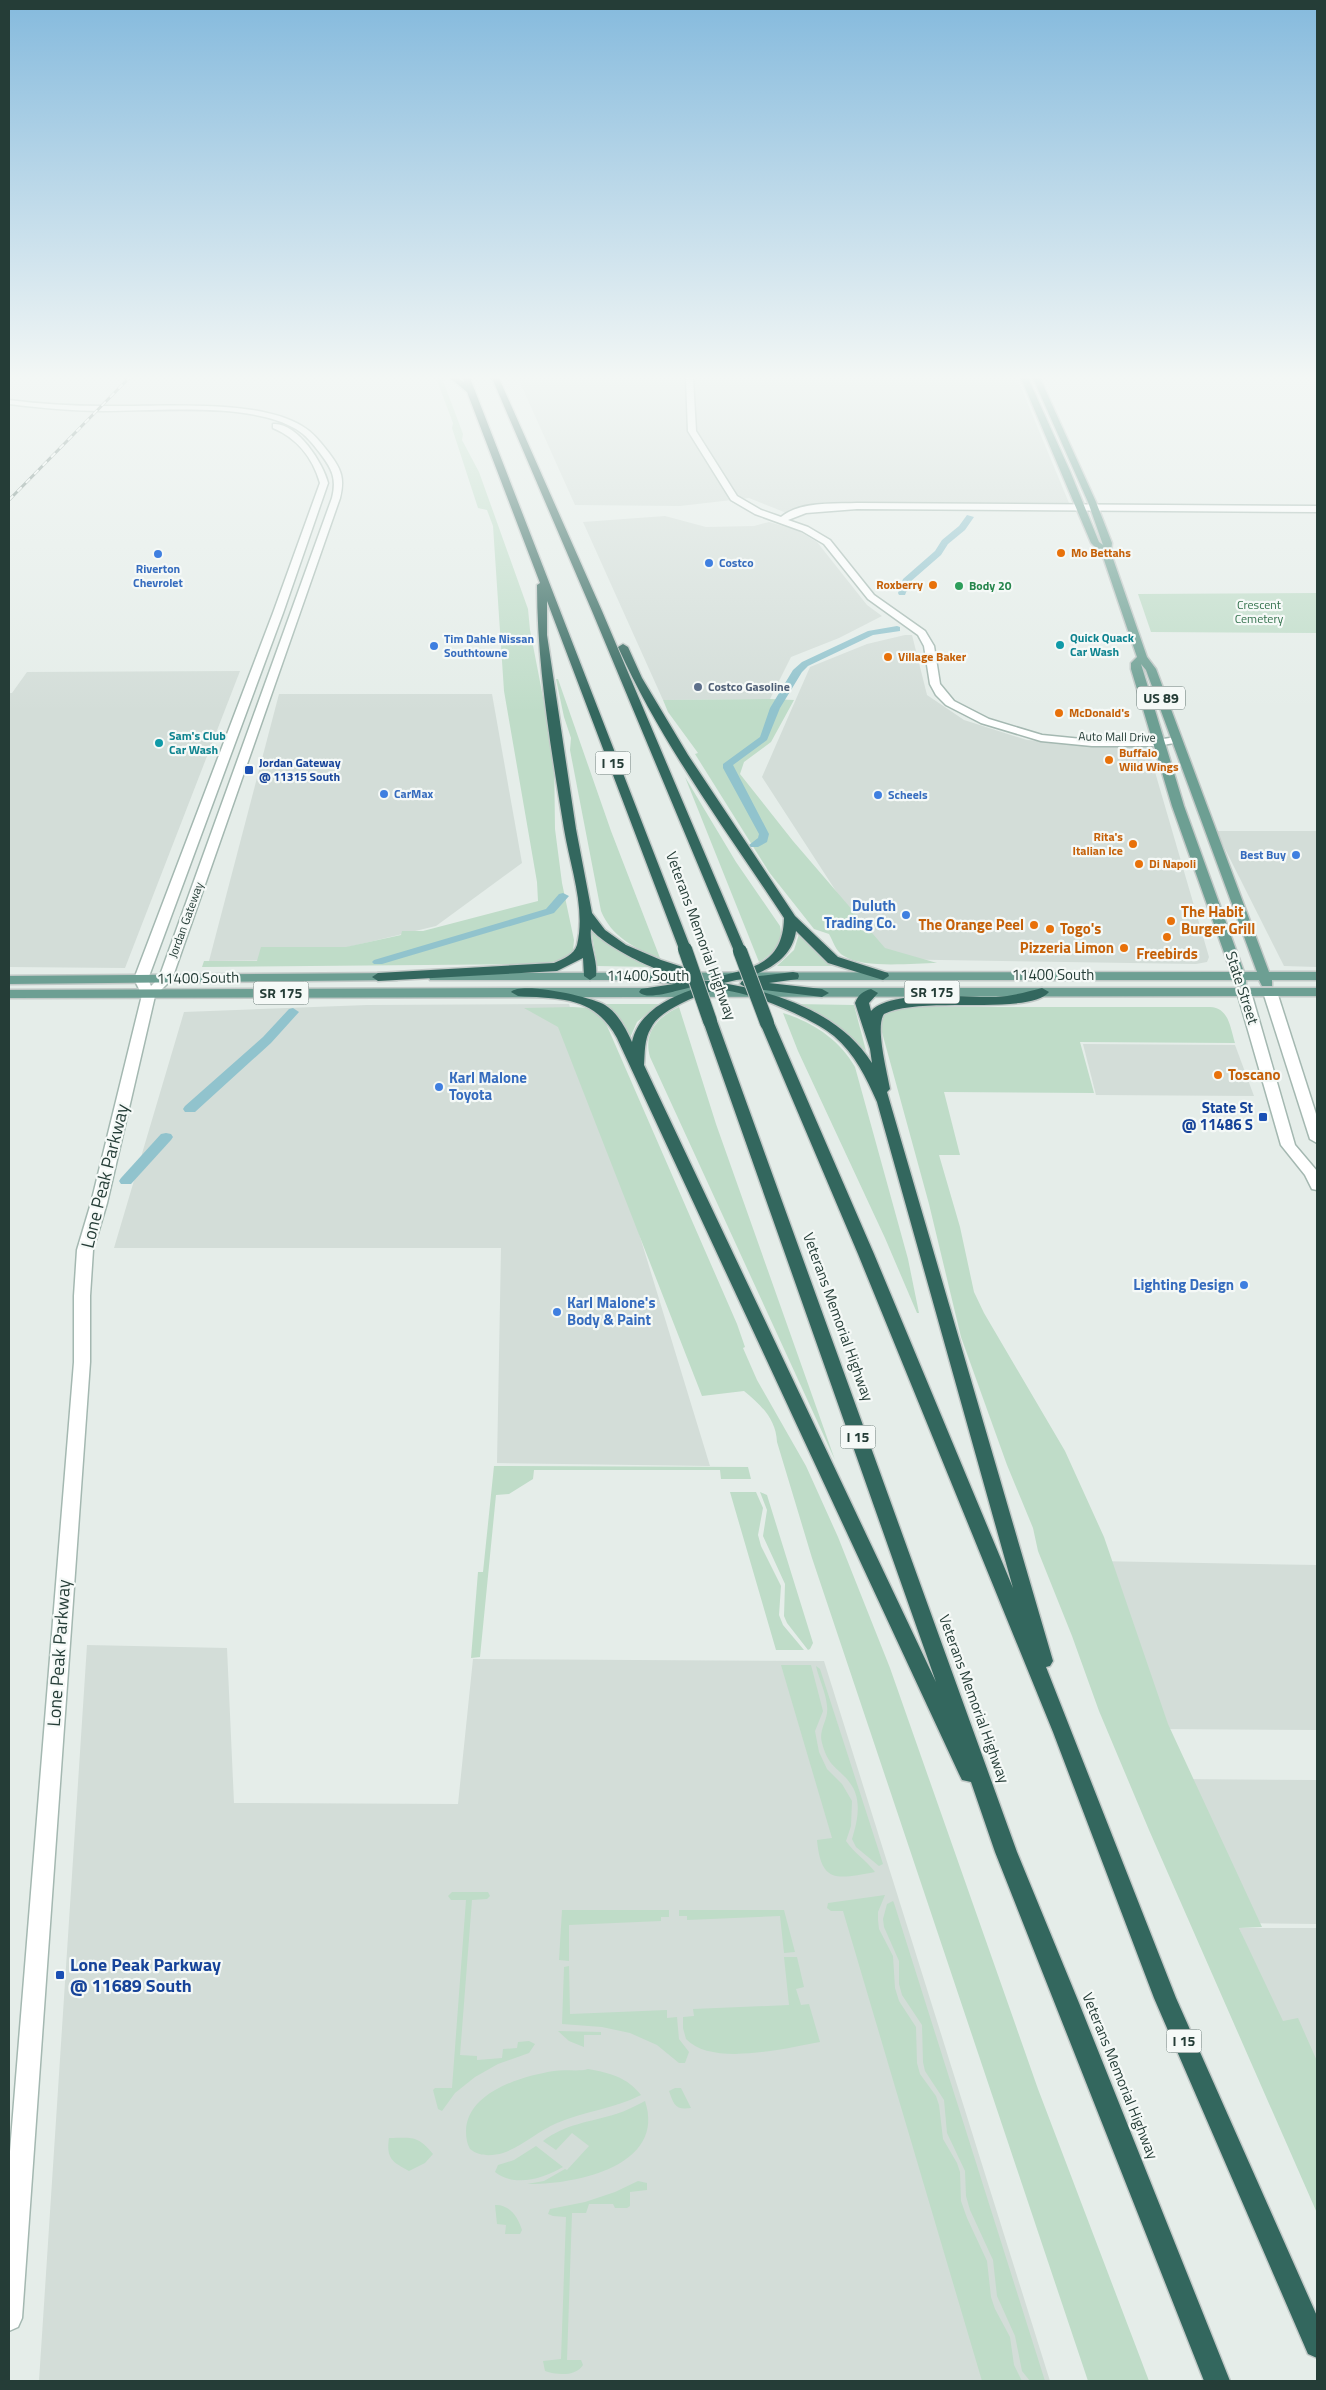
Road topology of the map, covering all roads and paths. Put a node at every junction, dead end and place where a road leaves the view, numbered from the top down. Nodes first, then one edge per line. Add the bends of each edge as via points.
1 (322, 490) edge
2 (339, 490) edge
3 (509, 490) edge
4 (544, 490) edge
5 (728, 490) edge
6 (1074, 490) edge
7 (1086, 490) edge
8 (1082, 508) junction
9 (1094, 508) junction
10 (1317, 509) edge
11 (782, 520) junction
12 (1106, 553) junction
13 (542, 576) junction
14 (597, 611) junction
15 (1142, 658) junction
16 (240, 709) junction
17 (261, 709) junction
18 (1156, 740) junction
19 (1176, 740) junction
20 (1182, 817) junction
21 (1228, 880) junction
22 (586, 913) junction
23 (790, 918) junction
24 (584, 932) junction
25 (590, 976) junction
26 (637, 976) joint
27 (792, 976) joint
28 (882, 976) junction
29 (1239, 976) junction
30 (1264, 976) junction
31 (1317, 976) edge
32 (378, 977) junction
33 (141, 979) junction
34 (165, 979) junction
35 (703, 979) junction
36 (9, 980) edge
37 (729, 981) junction
38 (518, 992) junction
39 (646, 992) junction
40 (695, 992) junction
41 (1042, 992) junction
42 (1244, 992) junction
43 (1270, 992) junction
44 (1317, 992) edge
45 (754, 993) junction
46 (822, 993) junction
47 (871, 993) junction
48 (9, 994) edge
49 (149, 995) junction
50 (873, 1032) junction
51 (637, 1065) junction
52 (884, 1102) junction
53 (1317, 1139) edge
54 (1316, 1175) edge
55 (1063, 1732) junction
56 (1006, 1852) junction
57 (9, 2318) edge
58 (1317, 2345) edge
59 (1218, 2381) edge

1 - 16 main road, Jordan Gateway
2 - 17 main road, Jordan Gateway
3 - 13 highway, Veterans Memorial Highway / I 15
4 - 14 highway, Veterans Memorial Highway / I 15
5 - 11 main road, Auto Mall Drive via 748,507
6 - 8 main road, State Street / US 89
7 - 9 main road, State Street / US 89
8 - 9 main road
8 - 11 main road via 838,512
8 - 12 main road, State Street / US 89 via 1094,543
9 - 10 main road
9 - 12 main road, State Street / US 89 via 1108,543
11 - 18 main road, Auto Mall Drive via 828,542 871,597 922,633 929,646 934,684 944,698 975,718 1034,737 1078,742
12 - 15 main road, State Street / US 89
13 - 22 highway via 542,635 570,829
13 - 56 highway, Veterans Memorial Highway / I 15, bridge via 685,950
14 - 23 highway via 610,618 649,699
14 - 55 highway, Veterans Memorial Highway / I 15, bridge
15 - 18 main road, State Street / US 89 via 1136,663 1136,669
15 - 19 main road, State Street / US 89 via 1151,669
16 - 17 main road
16 - 33 main road, Jordan Gateway
17 - 34 main road, Jordan Gateway
18 - 19 main road, Auto Mall Drive
18 - 20 main road, State Street / US 89
19 - 21 main road, State Street / US 89
20 - 21 main road via 1194,822 1207,851
20 - 29 main road, State Street / US 89
21 - 30 main road, State Street / US 89
22 - 24 highway
22 - 35 highway via 603,935 629,951 657,965
23 - 28 highway via 833,960
23 - 37 highway via 791,928 784,950 763,967
24 - 25 highway via 591,964
24 - 32 highway via 579,955 557,967
25 - 26 main road, 11400 South / SR 175
25 - 32 main road, 11400 South / SR 175
26 - 35 highway
27 - 28 main road, 11400 South / SR 175
27 - 37 highway
28 - 29 main road, 11400 South / SR 175
29 - 30 main road, 11400 South / SR 175
29 - 42 main road, State Street / US 89
30 - 31 main road, 11400 South
30 - 43 main road, State Street / US 89
32 - 34 main road, 11400 South / SR 175
33 - 34 main road, 11400 South / SR 175
33 - 36 main road, 11400 South / SR 175
33 - 49 main road
34 - 49 main road, Jordan Gateway
35 - 37 highway
35 - 37 main road, 11400 South
35 - 39 highway
37 - 40 highway
37 - 45 highway
37 - 46 highway
38 - 39 main road, 11400 South / SR 175
38 - 49 main road, 11400 South / SR 175
38 - 51 highway via 559,996 602,1009 610,1015
39 - 40 main road, 11400 South / SR 175
40 - 45 main road, 11400 South / SR 175
40 - 51 highway via 671,1004 648,1022 640,1036
41 - 42 main road, 11400 South / SR 175
41 - 47 main road, 11400 South / SR 175
41 - 50 highway via 998,1001 898,1003 878,1012
42 - 43 main road, 11400 South / SR 175
42 - 54 main road, State Street / US 89 via 1288,1145 1297,1159
43 - 44 main road, 11400 South
43 - 53 main road, State Street / US 89
45 - 46 main road, 11400 South / SR 175
45 - 52 highway via 812,1017 844,1037 866,1064
46 - 47 main road, 11400 South / SR 175
47 - 50 highway via 862,1003
48 - 49 main road, 11400 South / SR 175
49 - 57 main road, Lone Peak Parkway via 85,1250 82,1362
50 - 52 highway
51 - 56 highway
52 - 55 highway
55 - 58 highway, Veterans Memorial Highway / I 15 via 1165,1998
56 - 59 highway, Veterans Memorial Highway / I 15

